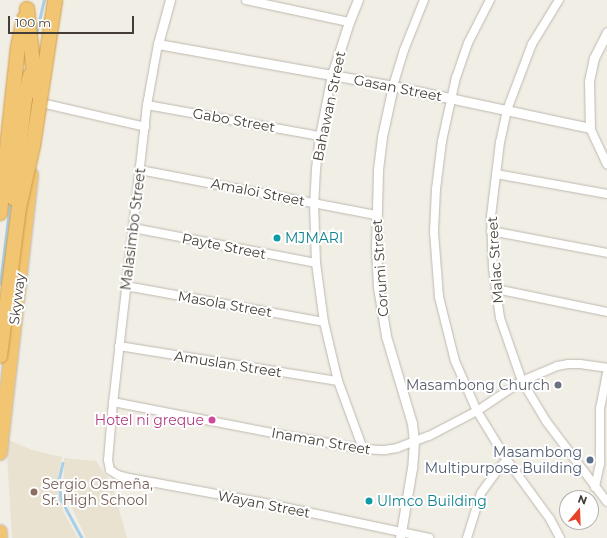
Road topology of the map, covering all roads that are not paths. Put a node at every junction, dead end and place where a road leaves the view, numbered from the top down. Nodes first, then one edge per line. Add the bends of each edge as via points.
1 (52, 0) edge
2 (55, 0) edge
3 (170, 0) edge
4 (246, 0) edge
5 (358, 0) edge
6 (424, 0) edge
7 (490, 0) edge
8 (559, 0) edge
9 (28, 4) edge
10 (349, 22) junction
11 (607, 32) edge
12 (158, 44) junction
13 (332, 75) junction
14 (393, 86) junction
15 (451, 98) junction
16 (34, 102) dead end
17 (147, 105) junction
18 (507, 110) junction
19 (145, 126) junction
20 (590, 128) junction
21 (320, 136) junction
22 (33, 146) junction
23 (607, 164) edge
24 (140, 170) junction
25 (496, 174) junction
26 (607, 194) edge
27 (314, 203) junction
28 (0, 213) edge
29 (376, 214) junction
30 (133, 228) junction
31 (491, 231) junction
32 (607, 253) edge
33 (316, 263) junction
34 (126, 286) junction
35 (496, 289) junction
36 (0, 302) edge
37 (607, 312) edge
38 (324, 322) junction
39 (119, 346) junction
40 (0, 356) edge
41 (607, 368) edge
42 (607, 374) edge
43 (338, 381) junction
44 (522, 381) junction
45 (112, 402) junction
46 (477, 411) junction
47 (0, 412) edge
48 (414, 442) junction
49 (363, 449) junction
50 (0, 453) edge
51 (108, 460) joint
52 (507, 460) junction
53 (595, 487) junction
54 (607, 502) edge
55 (0, 532) edge
56 (400, 535) edge
57 (0, 538) edge
58 (429, 538) edge
59 (467, 538) edge
60 (560, 538) edge

1 - 36 highway, Skyway, bridge via 26,99
2 - 22 highway, Skyway, bridge
3 - 12 street, Malasimbo Street
4 - 10 street
5 - 10 street, Bahawan Street
6 - 14 street, Corumi Street
7 - 15 street via 468,43
8 - 18 street, Malac Street via 532,44
9 - 28 highway, Skyway, bridge via 18,47
9 - 47 highway, Skyway, bridge via 36,111
10 - 13 street, Bahawan Street
11 - 20 street via 594,58 589,81
12 - 13 street, Gasan Street
12 - 17 street, Malasimbo Street
13 - 14 street, Gasan Street
13 - 21 street, Bahawan Street
14 - 15 street, Gasan Street
14 - 29 street, Corumi Street via 382,137
15 - 18 street, Gasan Street
15 - 46 street via 436,189 434,258 444,324 455,361
16 - 19 street
17 - 19 street, Malasimbo Street
17 - 21 street, Gabo Street
18 - 20 street, Gasan Street
18 - 25 street, Malac Street
19 - 24 street, Malasimbo Street
20 - 23 street
21 - 27 street, Bahawan Street
22 - 40 highway, Skyway, bridge via 19,208
22 - 50 highway, Skyway, bridge
24 - 27 street, Amaloi Street
24 - 30 street, Malasimbo Street
25 - 26 street
25 - 31 street, Malac Street
27 - 29 street, Amaloi Street
27 - 33 street, Bahawan Street
29 - 48 street, Corumi Street via 378,287 386,336 393,366 407,402
30 - 33 street, Payte Street
30 - 34 street, Malasimbo Street
31 - 32 street
31 - 35 street, Malac Street
33 - 38 street, Bahawan Street
34 - 38 street, Masola Street
34 - 39 street, Malasimbo Street
35 - 37 street
35 - 44 street, Malac Street via 500,318
38 - 43 street, Bahawan Street
39 - 43 street, Amuslan Street
39 - 45 street, Malasimbo Street
41 - 44 street, Inaman Street via 568,364
42 - 53 street via 600,408 600,463
43 - 49 street, Bahawan Street
44 - 46 street, Inaman Street
44 - 53 street, Malac Street via 546,421
45 - 49 street, Inaman Street
45 - 51 street, Malasimbo Street
46 - 48 street, Inaman Street
46 - 52 street
48 - 49 street, Inaman Street via 385,450
48 - 56 street, Corumi Street
51 - 56 street, Wayan Street via 110,470 122,477 260,502
52 - 59 street via 491,477 481,493
52 - 60 street via 550,519
53 - 54 street, Malac Street
55 - 57 highway
56 - 58 street, Wayan Street

